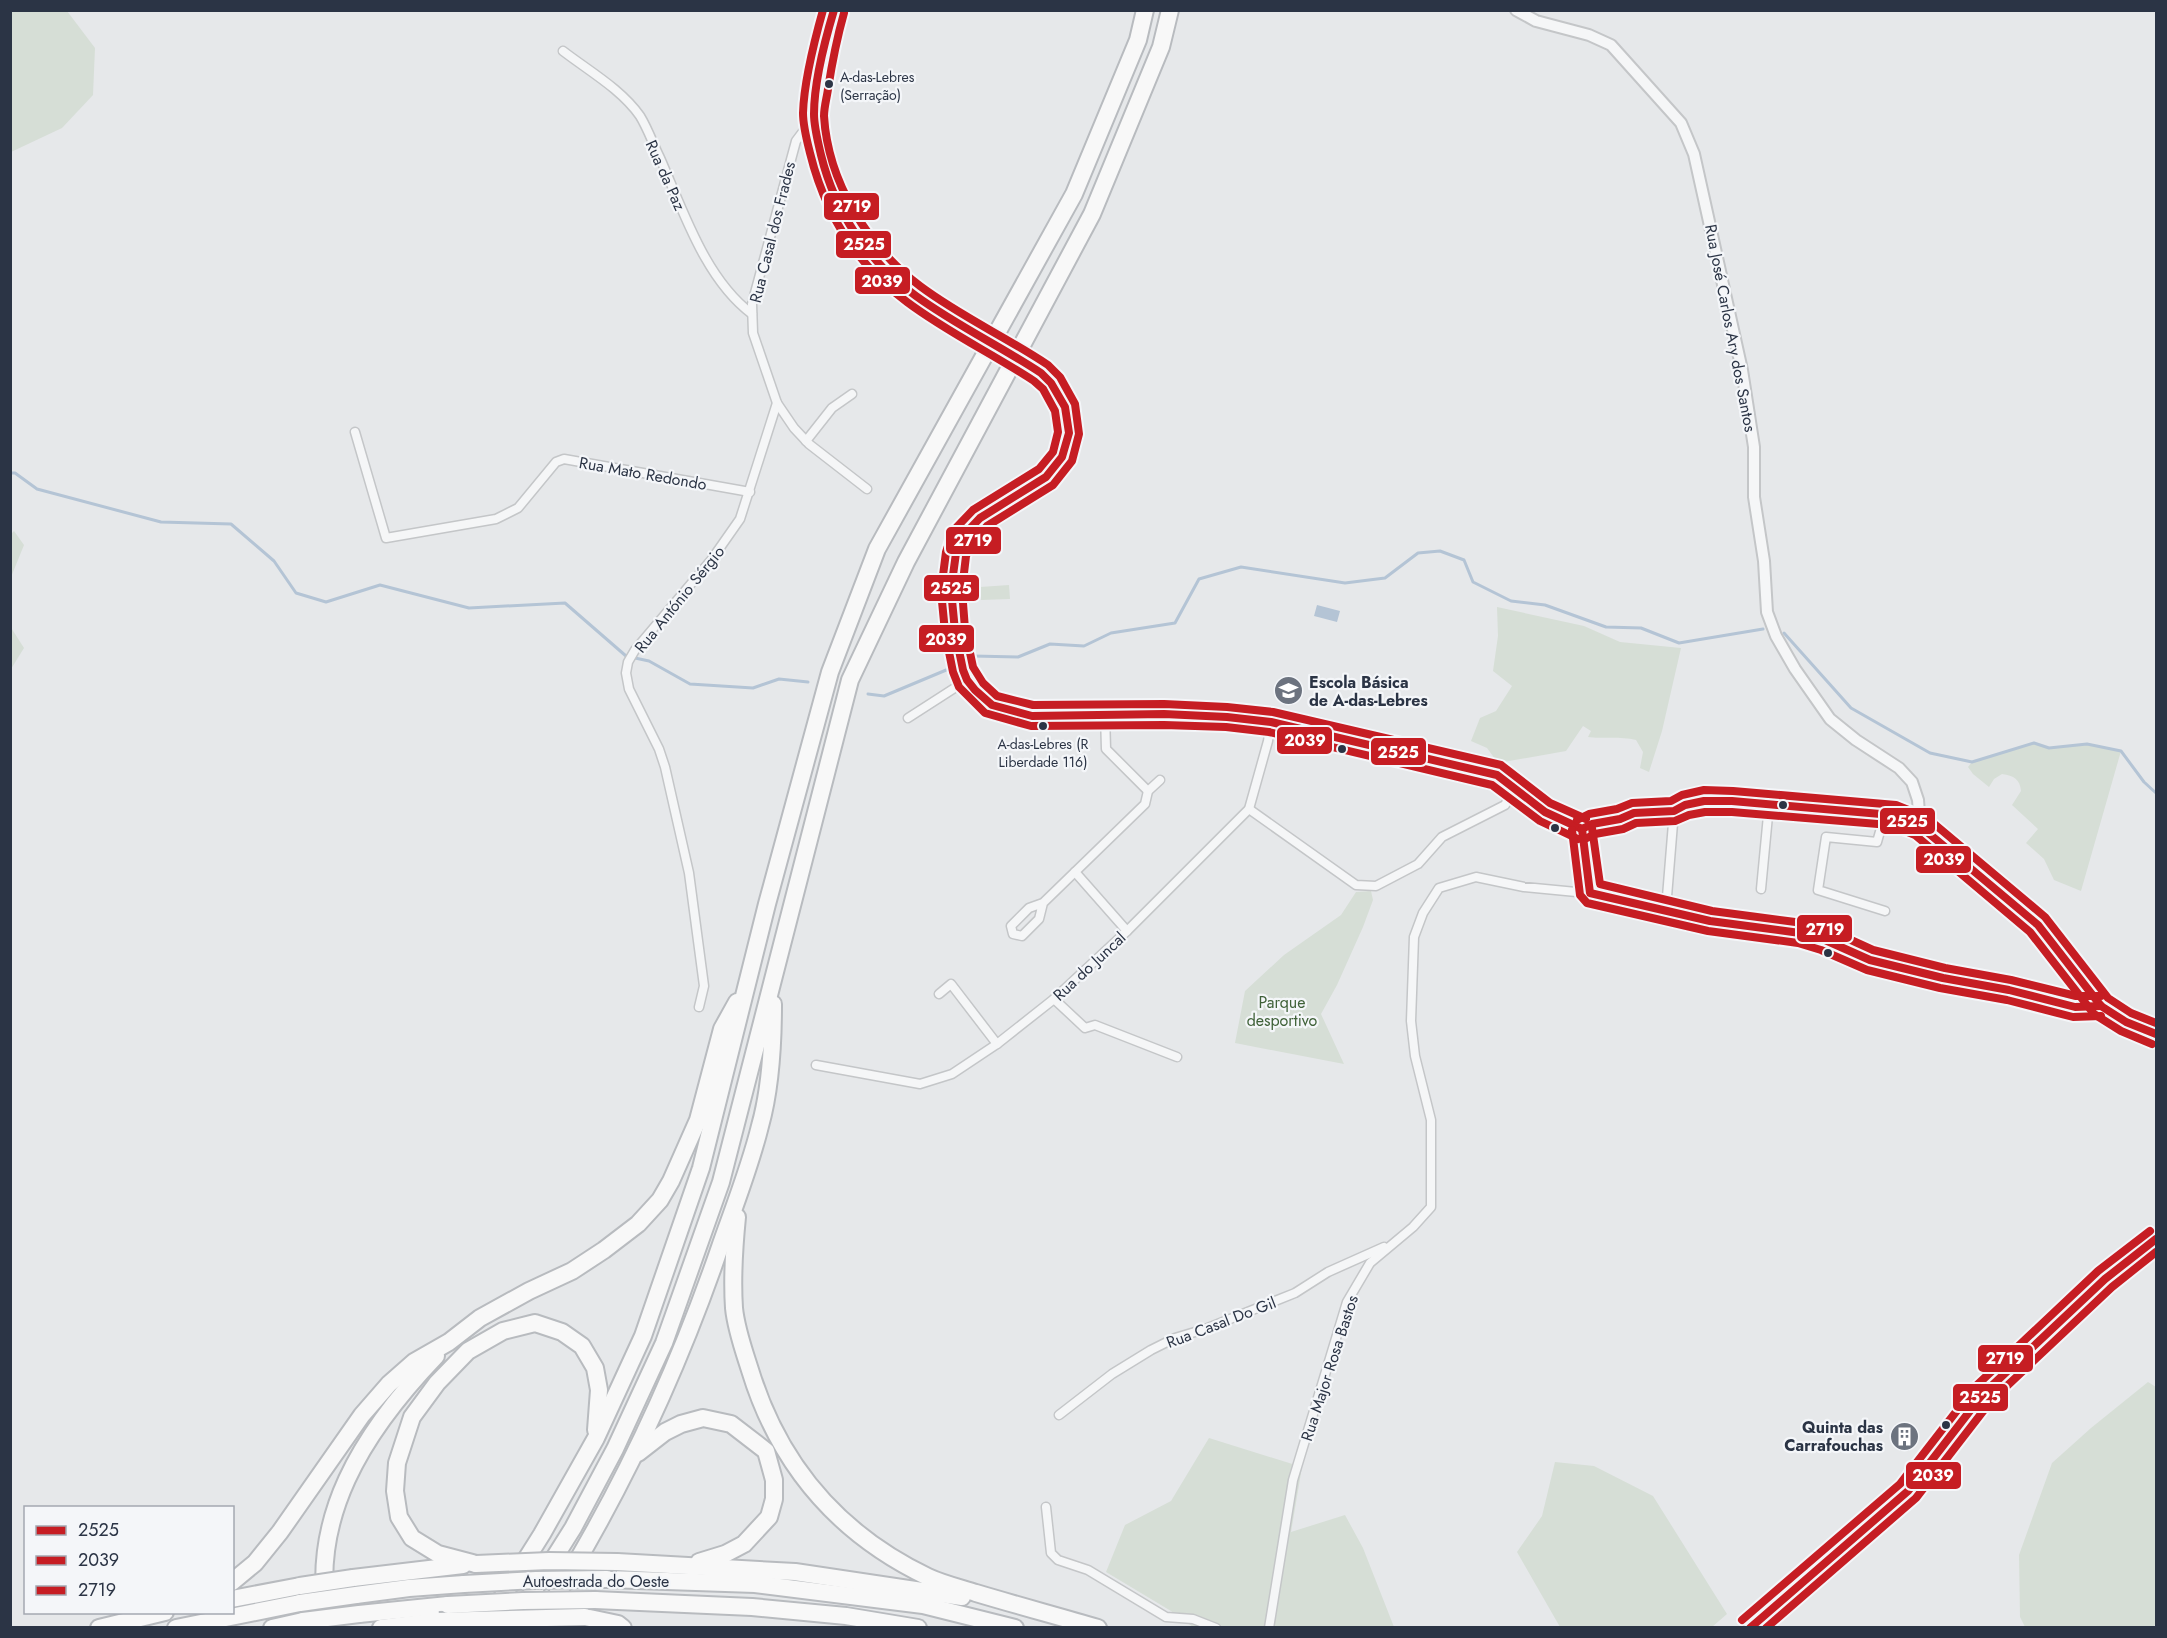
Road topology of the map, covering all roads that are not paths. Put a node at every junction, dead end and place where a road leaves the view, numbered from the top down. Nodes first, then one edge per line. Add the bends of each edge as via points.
1 (834, 10) edge
2 (1145, 10) edge
3 (1170, 10) edge
4 (1516, 10) edge
5 (563, 51) dead end
6 (814, 117) junction
7 (752, 314) junction
8 (981, 335) tunnel mouth
9 (1025, 362) tunnel mouth
10 (852, 394) dead end
11 (777, 403) junction
12 (356, 432) dead end
13 (806, 441) junction
14 (867, 489) dead end
15 (750, 492) junction
16 (967, 680) junction
17 (1105, 714) junction
18 (908, 718) dead end
19 (1271, 722) junction
20 (1160, 780) dead end
21 (1515, 789) junction
22 (1148, 791) junction
23 (1769, 805) junction
24 (1250, 809) junction
25 (1674, 811) junction
26 (1885, 814) junction
27 (1920, 826) junction
28 (1582, 829) junction
29 (1075, 872) junction
30 (1761, 889) dead end
31 (1590, 893) junction
32 (1043, 903) dead end
33 (1666, 909) junction
34 (1885, 911) dead end
35 (1127, 931) junction
36 (774, 976) junction
37 (960, 978) dead end
38 (951, 984) junction
39 (747, 985) junction
40 (939, 994) dead end
41 (1054, 999) junction
42 (2101, 1006) junction
43 (699, 1007) dead end
44 (2157, 1034) edge
45 (997, 1044) junction
46 (1177, 1057) dead end
47 (816, 1065) dead end
48 (740, 1190) junction
49 (2157, 1239) edge
50 (1392, 1244) junction
51 (449, 1342) junction
52 (1059, 1414) dead end
53 (596, 1438) junction
54 (634, 1457) junction
55 (1046, 1507) dead end
56 (476, 1564) junction
57 (689, 1565) junction
58 (234, 1580) edge
59 (355, 1586) junction
60 (300, 1595) junction
61 (234, 1599) edge
62 (1016, 1605) junction
63 (234, 1613) edge
64 (157, 1614) edge
65 (229, 1614) edge
66 (536, 1627) edge
67 (99, 1628) edge
68 (176, 1628) edge
69 (272, 1628) edge
70 (330, 1628) edge
71 (381, 1628) edge
72 (483, 1628) edge
73 (510, 1628) edge
74 (623, 1628) edge
75 (918, 1628) edge
76 (1015, 1628) edge
77 (1098, 1628) edge
78 (1216, 1628) edge
79 (1269, 1628) edge
80 (1749, 1628) edge

1 - 6 street
2 - 39 highway via 1138,40 1074,194 877,549 830,672
3 - 36 highway via 1161,47 1092,214 906,562 850,680
4 - 27 street, Rua José Carlos Ary dos Santos via 1536,21 1611,45 1681,123 1694,154 1742,370 1754,447 1754,497 1767,612 1795,669 1830,719 1899,768 1912,782
5 - 7 street, Rua da Paz via 627,100 641,118 687,224 722,285
6 - 7 street, Rua Casal dos Frades via 796,141
6 - 8 street via 826,173 842,212 861,242 897,281
7 - 11 street, Rua Casal dos Frades via 753,333
9 - 16 street via 1051,383 1065,407 1069,432 1062,457 1046,477 980,518 962,537 951,590 955,631
10 - 13 street via 832,408
11 - 13 street, Rua Casal dos Frades
11 - 15 street, Rua António Sérgio
12 - 15 street, Rua Mato Redondo via 386,538 496,519 518,508 556,462 564,459
13 - 14 street, Rua Casal dos Frades
15 - 43 street, Rua António Sérgio via 740,519 724,544 635,650 626,673 629,689 665,767 688,873 704,986
16 - 17 street via 992,705 1032,716
16 - 18 street
17 - 19 street
17 - 22 street via 1106,749
19 - 21 street via 1497,776
19 - 24 street
20 - 22 street
21 - 24 street via 1505,805 1442,837 1418,864 1376,886 1356,885
21 - 28 street via 1545,812
22 - 29 street via 1145,804
23 - 25 street via 1704,801
23 - 26 street
23 - 30 street
24 - 35 street, Rua do Juncal
25 - 28 street via 1634,813
25 - 33 street
26 - 27 street
26 - 34 street via 1877,842 1826,837 1818,890
27 - 42 street via 2038,925
28 - 31 street
29 - 32 street
29 - 35 street
31 - 33 street, Rua Major Rosa Bastos
31 - 50 street, Rua Major Rosa Bastos via 1524,887 1476,877 1439,888 1423,913 1414,937 1412,1021 1415,1056 1431,1119 1431,1207
33 - 42 street, Rua Major Rosa Bastos via 1710,921 1800,933 1870,960 1942,978 2075,1007
35 - 41 street, Rua do Juncal
36 - 48 highway via 770,1070 761,1125
36 - 73 highway via 722,1182 664,1343 573,1528
37 - 38 street
38 - 40 street
38 - 45 street
39 - 51 highway via 722,1029 698,1120 660,1200 638,1224 604,1250 572,1271 480,1318
39 - 53 highway via 701,1168 643,1336
41 - 45 street, Rua do Juncal
41 - 46 street via 1085,1028 1095,1025
42 - 44 street via 2126,1022
45 - 47 street, Rua do Juncal via 951,1074 920,1084
48 - 54 highway via 682,1351
48 - 62 highway via 734,1250 735,1310 757,1394 792,1463 852,1530 897,1561 931,1578
49 - 80 street via 2105,1279 1983,1394 1908,1491
50 - 52 street, Rua Casal Do Gil via 1328,1272 1295,1293 1151,1350
50 - 79 street, Rua Major Rosa Bastos via 1370,1263 1347,1302 1293,1480
51 - 58 highway via 414,1362 389,1384 362,1415 280,1532 255,1563
51 - 70 highway via 386,1413 361,1450 341,1492 327,1536 323,1574
53 - 56 highway via 599,1390 595,1368 582,1346 562,1332 535,1323 503,1331 468,1351 437,1383 412,1417 397,1463 395,1491 399,1517 412,1538 438,1554
53 - 72 highway
54 - 57 highway via 665,1432 703,1418 731,1424 766,1451 774,1480 769,1517 744,1544
54 - 66 highway
55 - 78 street via 1051,1553 1058,1560 1088,1570 1166,1617 1193,1619
56 - 57 highway, bridge via 549,1561
56 - 59 highway
57 - 62 highway via 795,1572
59 - 60 highway, Autoestrada do Oeste, bridge
59 - 76 highway, Autoestrada do Oeste, bridge via 409,1588 607,1579 755,1584 923,1605
60 - 61 highway
60 - 63 highway, Autoestrada do Oeste
62 - 77 highway
64 - 67 highway
65 - 68 highway, Autoestrada do Oeste
69 - 75 highway, Autoestrada do Oeste, bridge via 448,1605 595,1600 752,1607
71 - 74 highway, bridge via 439,1621 585,1617

